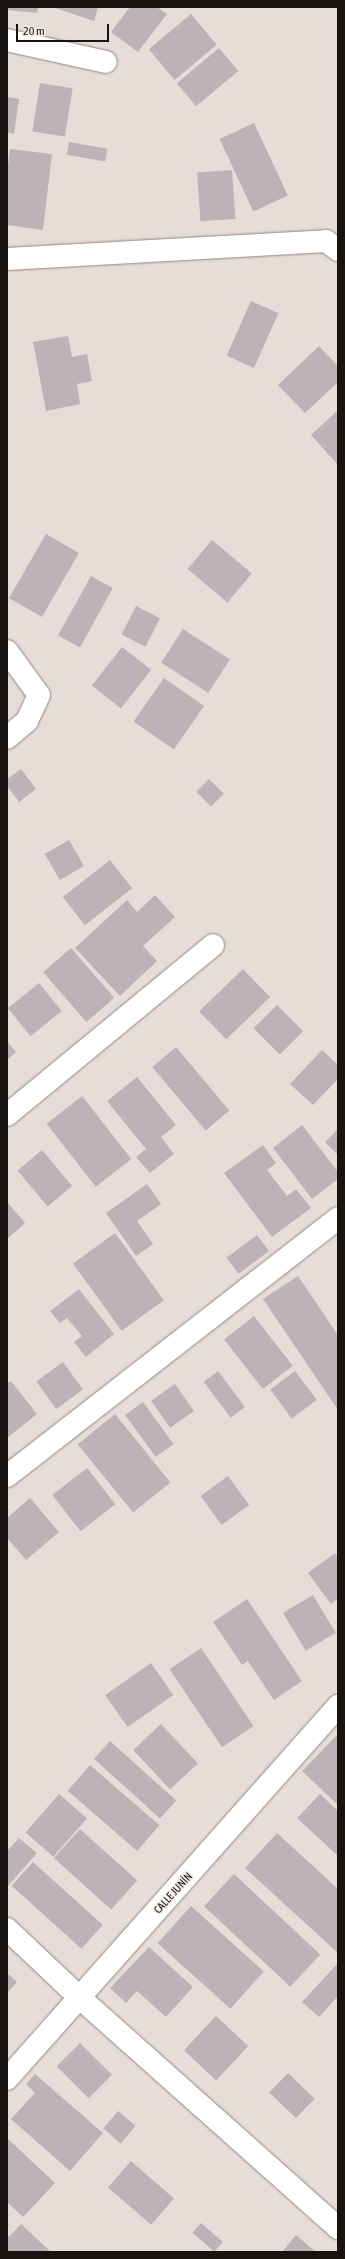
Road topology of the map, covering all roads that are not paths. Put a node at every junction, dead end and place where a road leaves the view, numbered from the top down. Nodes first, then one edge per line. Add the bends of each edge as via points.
1 (7, 40) edge
2 (106, 62) dead end
3 (338, 250) edge
4 (7, 259) edge
5 (7, 651) edge
6 (7, 738) edge
7 (213, 945) dead end
8 (7, 1115) edge
9 (338, 1218) edge
10 (7, 1476) edge
11 (338, 1706) edge
12 (7, 1929) edge
13 (80, 1998) junction
14 (7, 2079) edge
15 (338, 2228) edge

1 - 2 street
3 - 4 street via 326,241
5 - 6 street via 40,695 27,720
7 - 8 street
9 - 10 street
11 - 13 street, CALLE JUNÍN
12 - 13 street
13 - 14 street, CALLE JUNÍN
13 - 15 street

